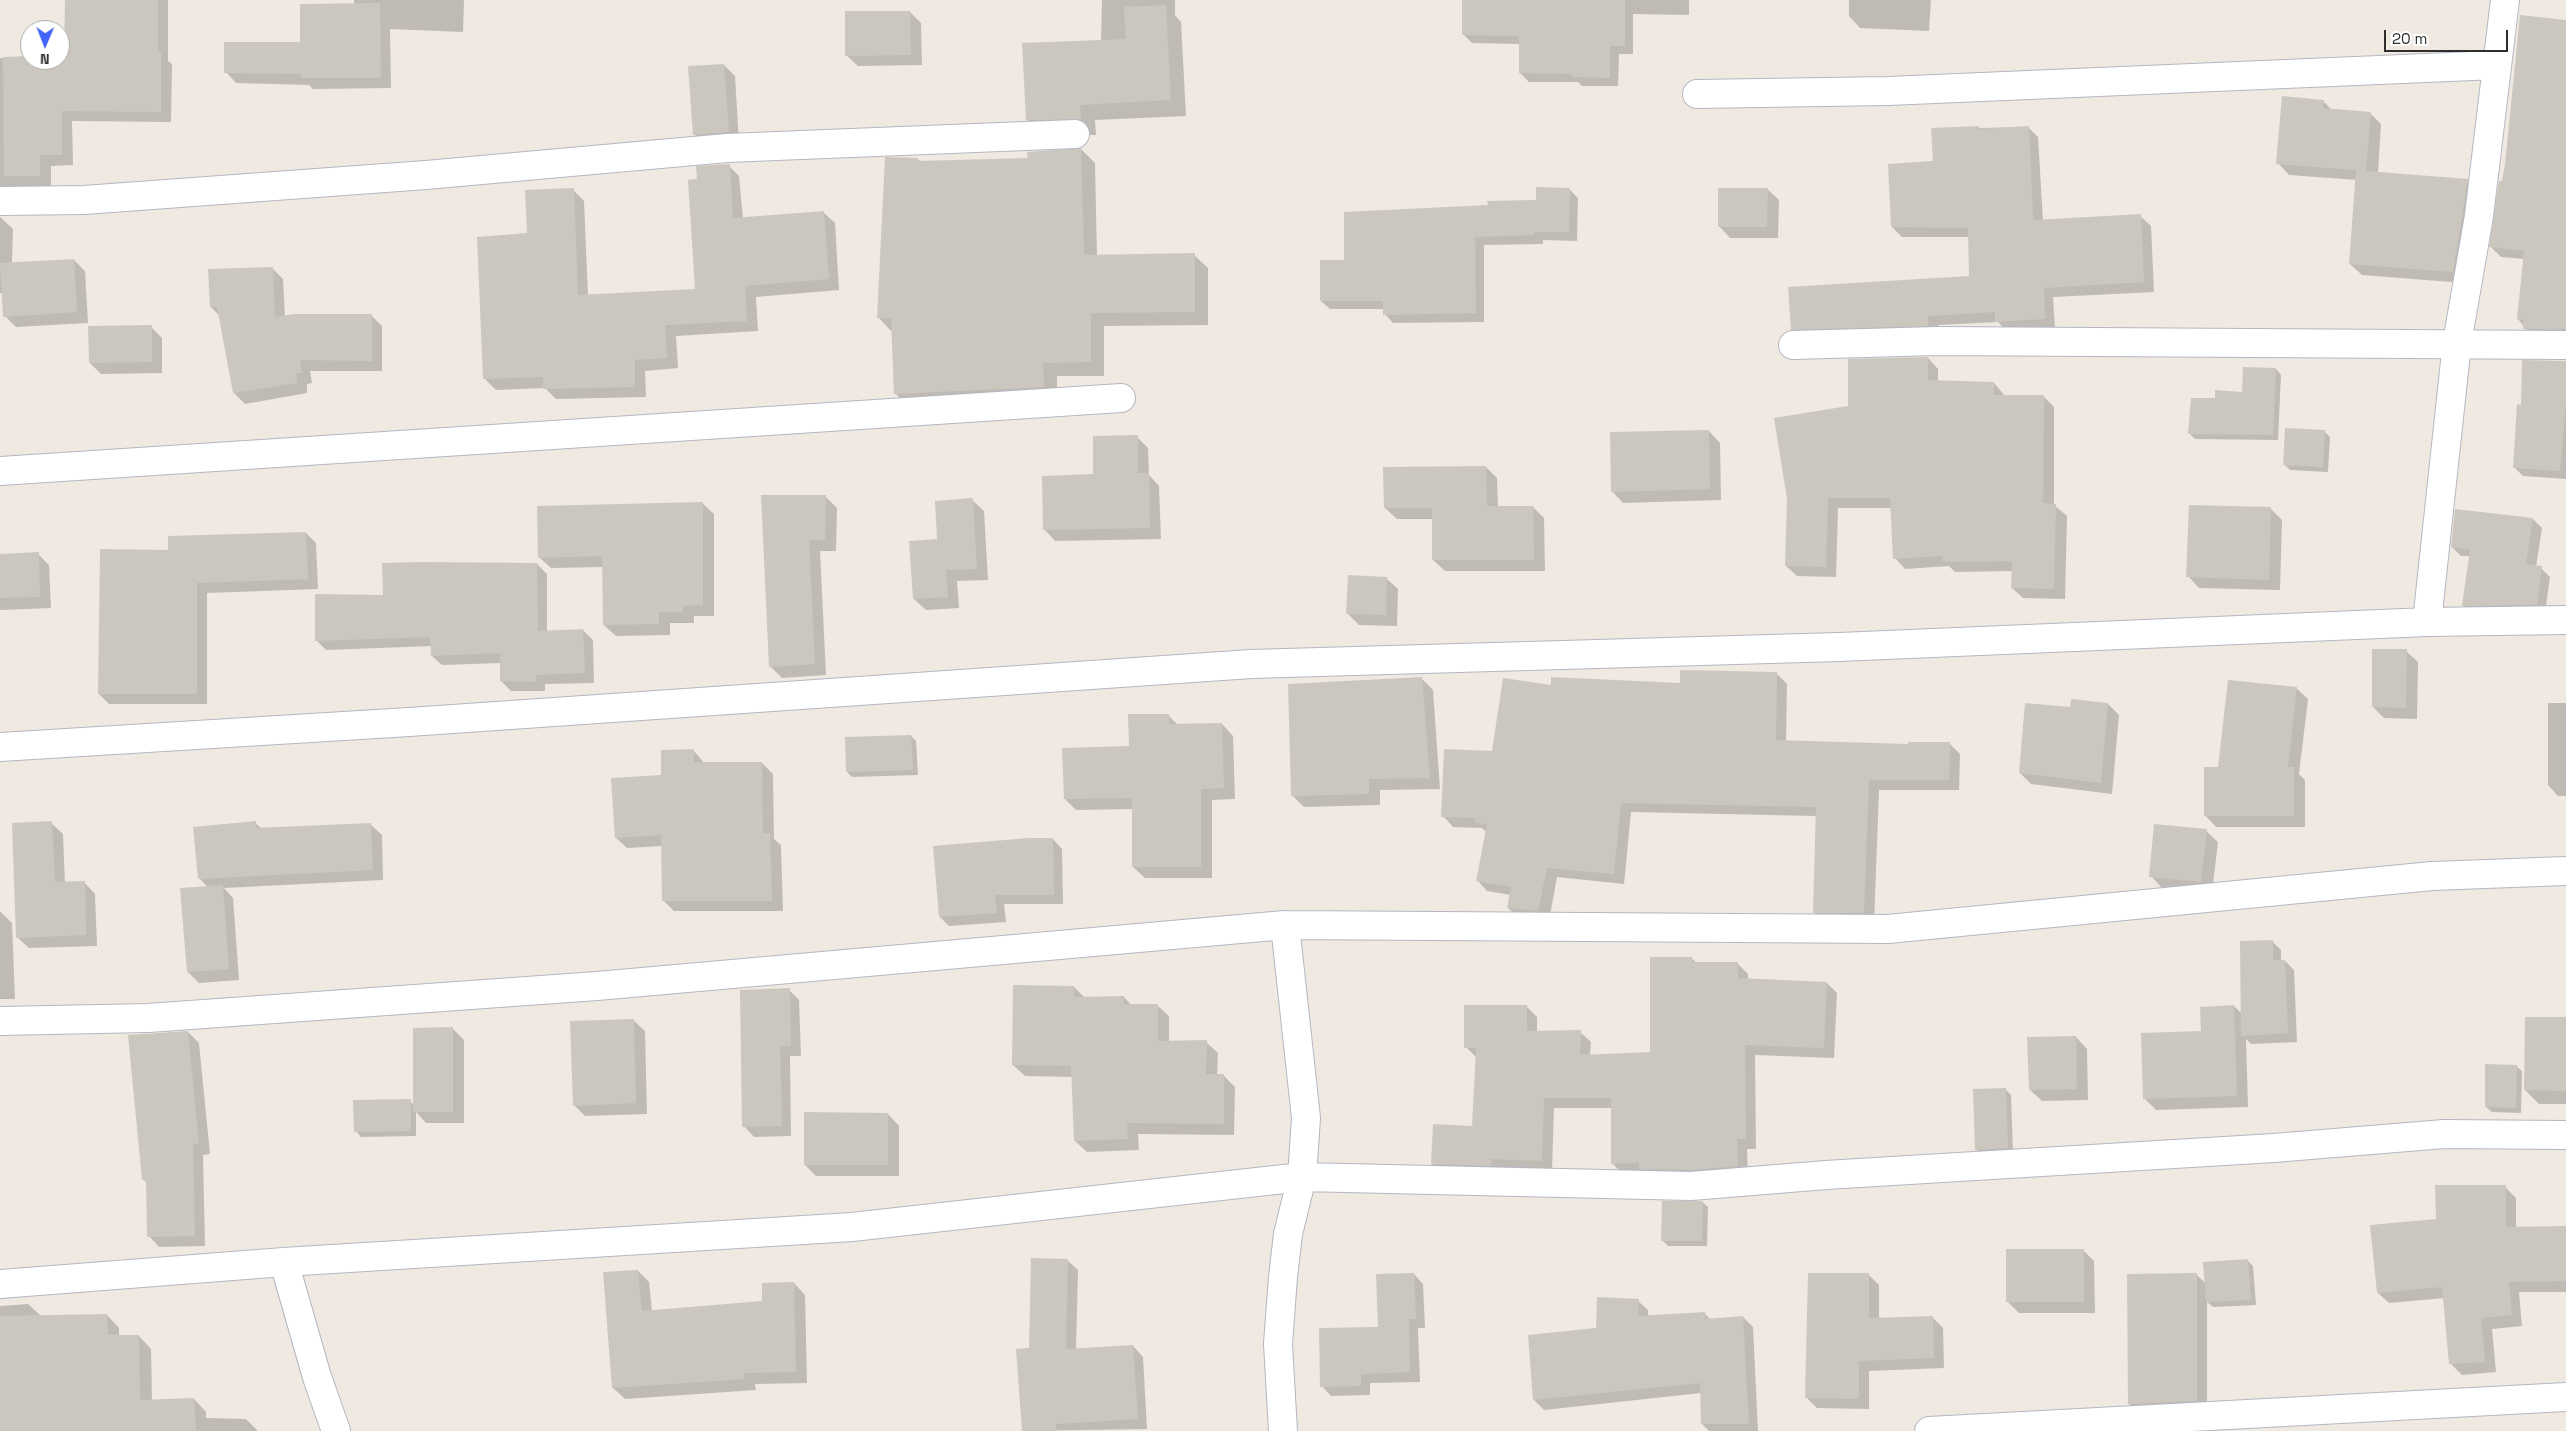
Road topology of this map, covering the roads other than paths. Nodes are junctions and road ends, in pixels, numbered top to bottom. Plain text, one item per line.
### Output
1 (2505, 0) edge
2 (2496, 65) junction
3 (1697, 94) dead end
4 (1075, 134) dead end
5 (0, 201) edge
6 (2457, 343) junction
7 (1794, 345) dead end
8 (2566, 345) edge
9 (1121, 398) dead end
10 (0, 471) edge
11 (2566, 620) edge
12 (2427, 622) junction
13 (0, 747) edge
14 (2566, 871) edge
15 (1285, 926) junction
16 (0, 1021) edge
17 (2566, 1135) edge
18 (1302, 1177) junction
19 (284, 1262) junction
20 (0, 1284) edge
21 (2566, 1397) edge
22 (336, 1431) edge
23 (1282, 1431) edge
24 (1929, 1431) edge

1 - 2 street
2 - 3 street
2 - 6 street
4 - 5 street
6 - 7 street
6 - 8 street
6 - 12 street
9 - 10 street
11 - 12 street
12 - 13 street
14 - 15 street
15 - 16 street
15 - 18 street
17 - 18 street
18 - 19 street
18 - 23 street
19 - 20 street
19 - 22 street
21 - 24 street

